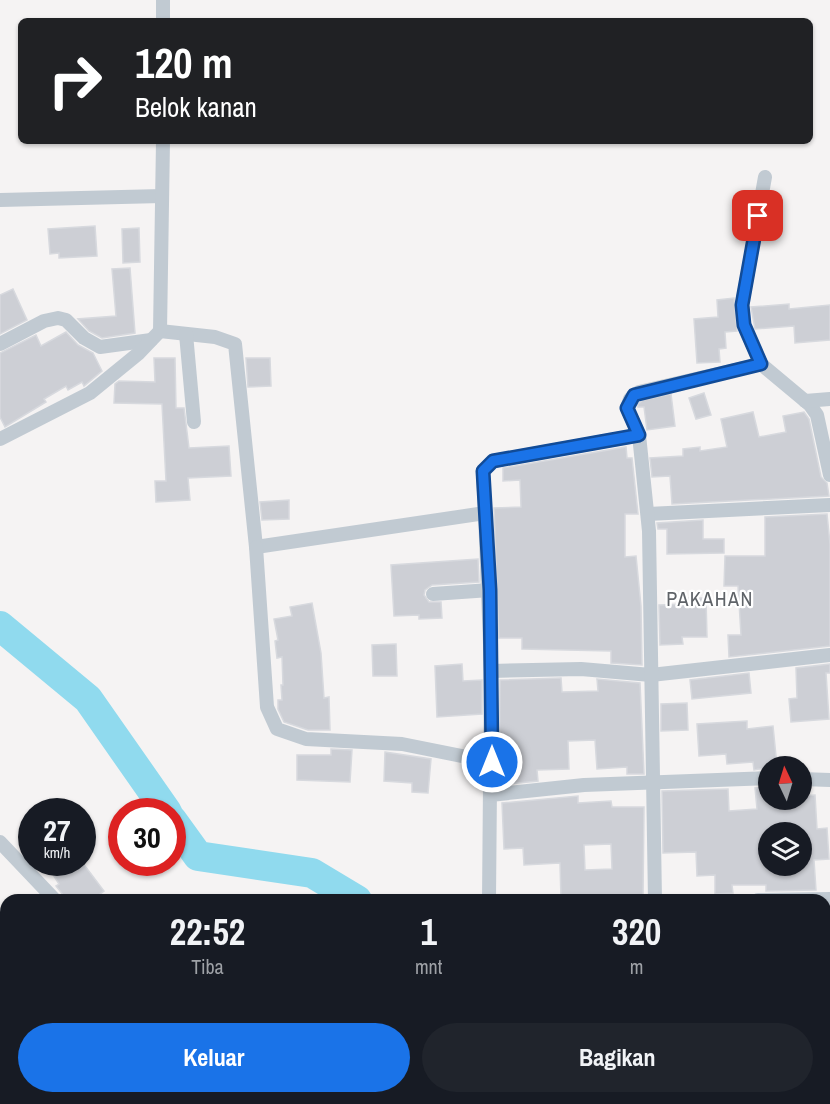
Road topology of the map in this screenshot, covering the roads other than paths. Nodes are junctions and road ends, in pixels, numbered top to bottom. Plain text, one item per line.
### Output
1 (163, 0) edge
2 (163, 18) edge
3 (163, 144) edge
4 (765, 177) dead end
5 (162, 196) junction
6 (0, 200) edge
7 (186, 334) junction
8 (156, 336) junction
9 (0, 344) edge
10 (761, 364) junction
11 (830, 399) edge
12 (805, 401) junction
13 (194, 422) dead end
14 (639, 435) junction
15 (0, 438) edge
16 (830, 475) edge
17 (830, 505) edge
18 (485, 513) junction
19 (648, 514) junction
20 (256, 547) junction
21 (490, 590) junction
22 (433, 594) dead end
23 (830, 655) edge
24 (491, 670) junction
25 (651, 675) junction
26 (492, 762) junction
27 (758, 778) edge
28 (812, 779) edge
29 (830, 780) edge
30 (654, 782) junction
31 (490, 795) junction
32 (0, 842) edge
33 (49, 894) edge
34 (489, 894) edge
35 (655, 894) edge

1 - 2 street
3 - 5 street
4 - 10 street
5 - 6 street
5 - 8 street
7 - 8 street
7 - 13 street
7 - 20 street
8 - 9 street
8 - 15 street
10 - 12 street
10 - 14 street
11 - 12 street
12 - 16 street
14 - 18 street
14 - 19 street
17 - 19 street
18 - 20 street
18 - 21 street
19 - 25 street
20 - 26 street
21 - 22 street
21 - 24 street
23 - 25 street
24 - 25 street
24 - 26 street
25 - 30 street
26 - 31 street
27 - 30 street
28 - 29 street
30 - 31 street
30 - 35 street
31 - 34 street
32 - 33 street

